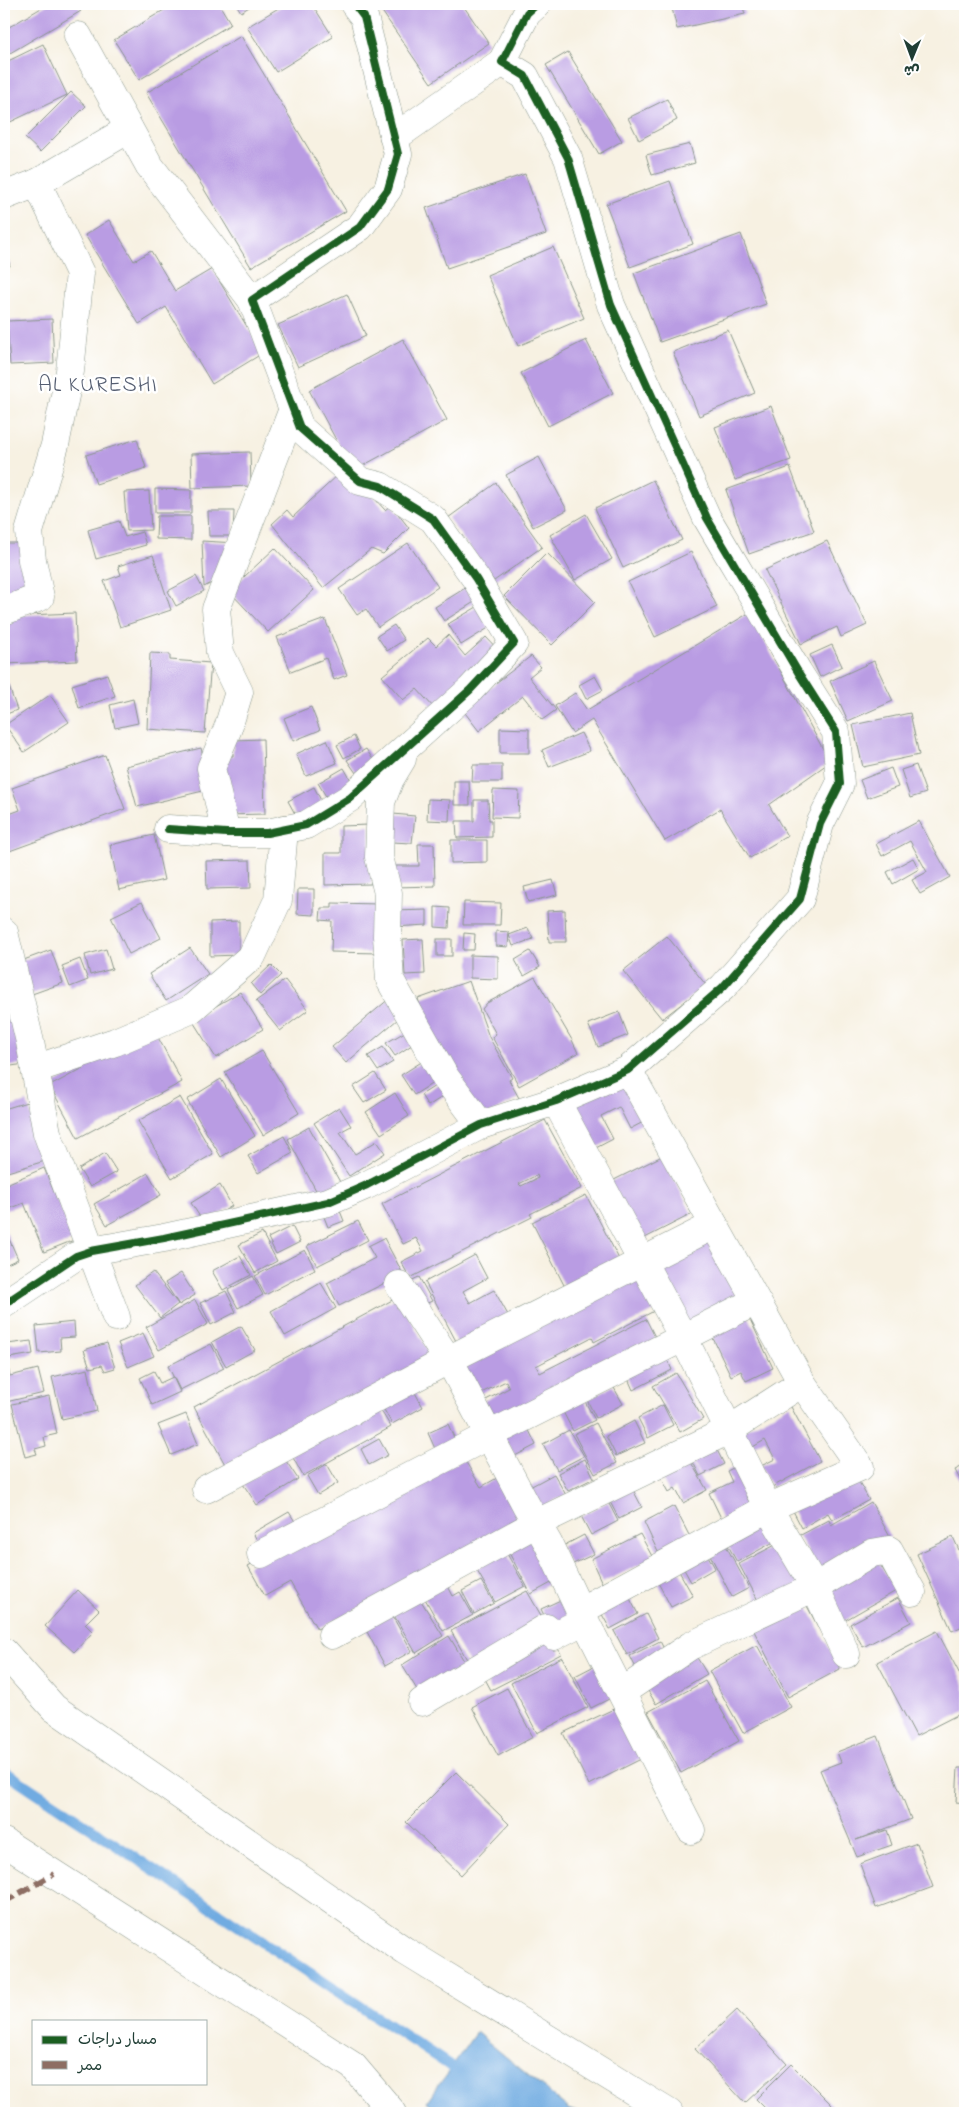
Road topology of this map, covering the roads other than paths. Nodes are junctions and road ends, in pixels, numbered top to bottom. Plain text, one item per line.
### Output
1 (354, 4) edge
2 (537, 4) edge
3 (78, 36) dead end
4 (502, 62) junction
5 (129, 129) junction
6 (394, 138) junction
7 (37, 183) junction
8 (4, 196) edge
9 (252, 300) junction
10 (294, 409) junction
11 (4, 611) edge
12 (415, 738) junction
13 (168, 829) dead end
14 (284, 829) junction
15 (226, 833) junction
16 (4, 932) edge
17 (35, 1069) junction
18 (628, 1070) junction
19 (556, 1101) junction
20 (481, 1125) junction
21 (714, 1225) junction
22 (91, 1251) junction
23 (641, 1263) junction
24 (399, 1285) dead end
25 (756, 1301) junction
26 (4, 1304) edge
27 (116, 1317) dead end
28 (683, 1338) junction
29 (448, 1360) junction
30 (802, 1383) junction
31 (728, 1430) junction
32 (489, 1435) junction
33 (206, 1489) dead end
34 (768, 1508) junction
35 (537, 1523) junction
36 (261, 1554) dead end
37 (814, 1587) junction
38 (912, 1592) dead end
39 (580, 1611) junction
40 (332, 1635) dead end
41 (4, 1652) edge
42 (846, 1654) dead end
43 (622, 1692) junction
44 (422, 1702) dead end
45 (691, 1830) dead end
46 (4, 1842) edge
47 (393, 2113) edge
48 (669, 2113) edge

1 - 6 street
2 - 4 street
3 - 5 street
4 - 6 street
4 - 18 street
5 - 7 street
5 - 9 street
6 - 9 street
7 - 8 street
7 - 11 street
9 - 10 street
10 - 12 street
10 - 15 street
12 - 14 street
12 - 20 street
13 - 15 street
14 - 15 street
14 - 17 street
16 - 17 street
17 - 22 street
18 - 19 street
18 - 21 street
19 - 20 street
19 - 23 street
20 - 22 street
21 - 23 street
21 - 25 street
22 - 26 street
22 - 27 street
23 - 28 street
23 - 29 street
24 - 29 street
25 - 28 street
25 - 30 street
28 - 31 street
28 - 32 street
29 - 32 street
29 - 33 street
30 - 31 street
30 - 34 street
31 - 34 street
31 - 35 street
32 - 35 street
32 - 36 street
34 - 37 street
34 - 39 street
35 - 39 street
35 - 40 street
37 - 38 street
37 - 42 street
37 - 43 street
39 - 43 street
39 - 44 street
41 - 48 street
43 - 45 street
46 - 47 street

